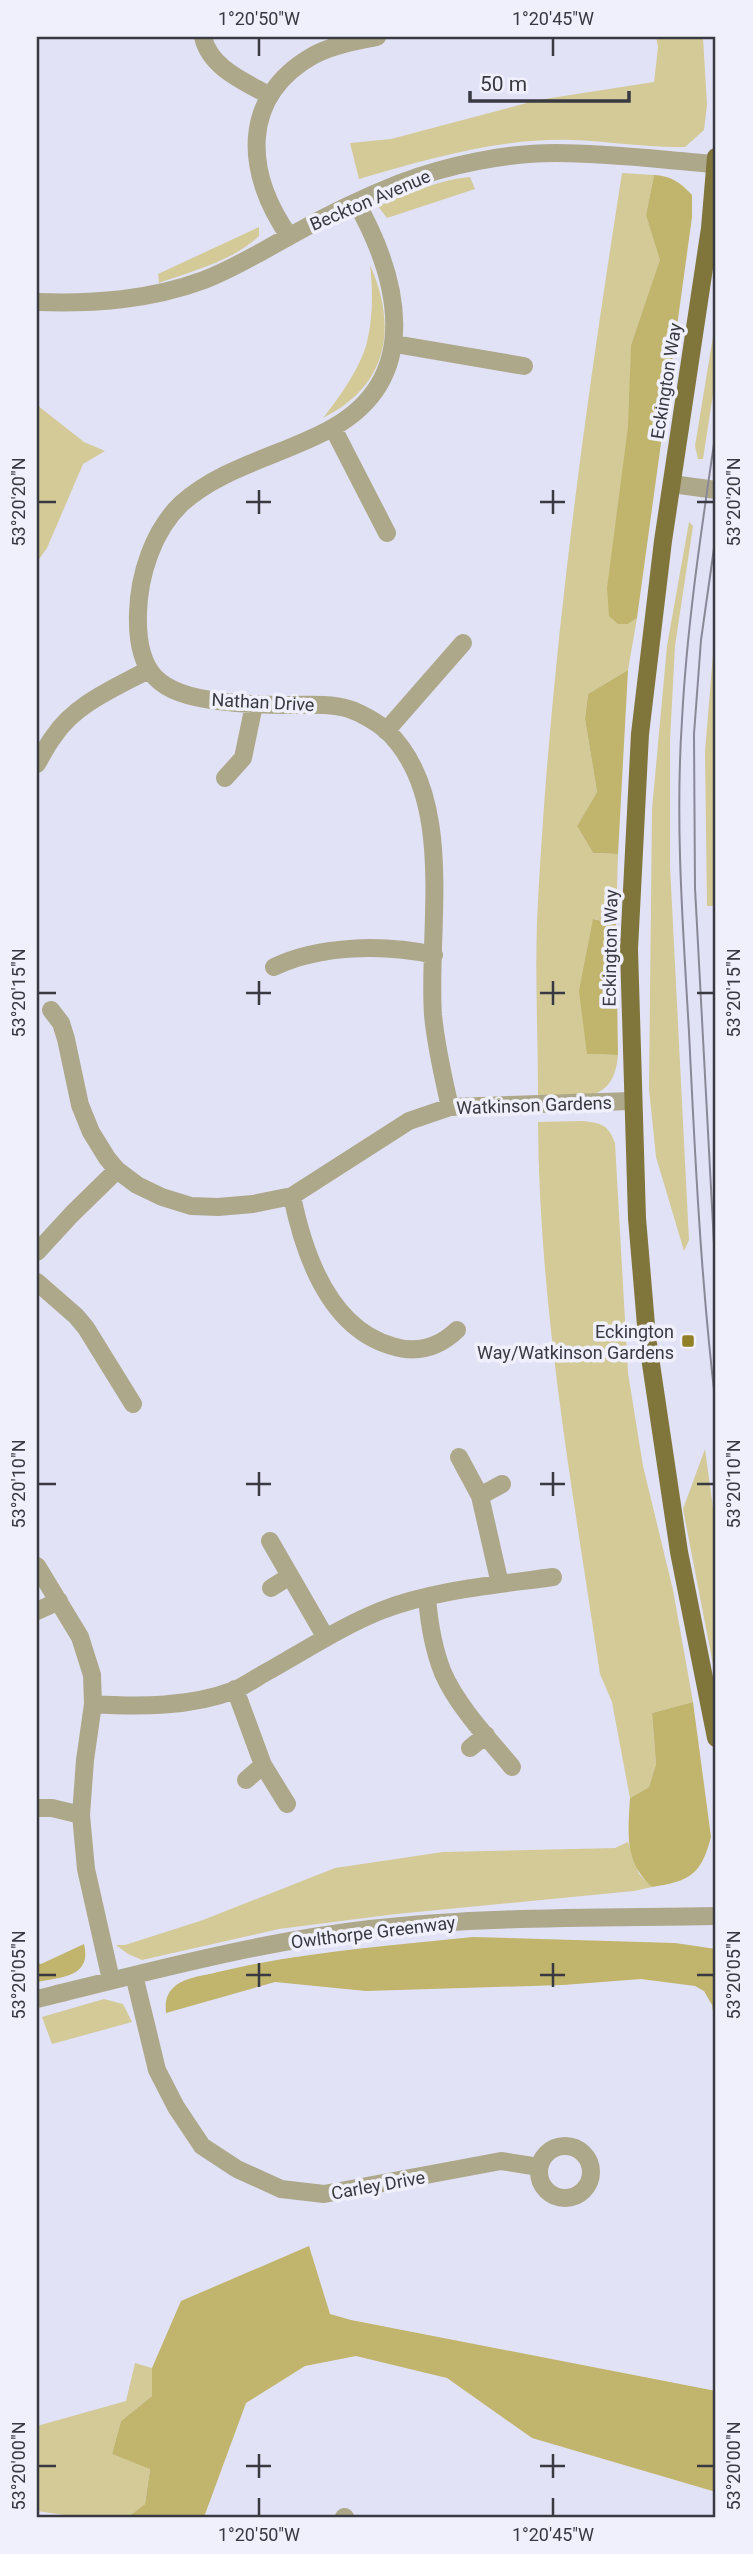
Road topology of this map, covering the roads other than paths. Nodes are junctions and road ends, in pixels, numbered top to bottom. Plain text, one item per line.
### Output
1 (203, 37) edge
2 (377, 37) edge
3 (270, 96) junction
4 (716, 157) edge
5 (716, 164) edge
6 (356, 202) junction
7 (289, 236) junction
8 (37, 302) edge
9 (395, 344) junction
10 (524, 366) dead end
11 (333, 428) junction
12 (672, 484) junction
13 (716, 491) edge
14 (387, 533) dead end
15 (463, 643) dead end
16 (148, 670) junction
17 (254, 705) junction
18 (386, 731) junction
19 (37, 764) edge
20 (225, 778) dead end
21 (434, 955) junction
22 (274, 967) dead end
23 (51, 1010) dead end
24 (632, 1101) junction
25 (450, 1107) junction
26 (117, 1170) junction
27 (292, 1196) junction
28 (37, 1252) edge
29 (37, 1282) edge
30 (457, 1330) dead end
31 (133, 1404) dead end
32 (460, 1457) dead end
33 (502, 1484) dead end
34 (480, 1496) junction
35 (270, 1541) dead end
36 (37, 1566) edge
37 (290, 1576) junction
38 (553, 1577) dead end
39 (500, 1584) junction
40 (271, 1588) dead end
41 (427, 1597) junction
42 (59, 1601) junction
43 (37, 1611) edge
44 (326, 1638) junction
45 (235, 1689) junction
46 (93, 1704) junction
47 (485, 1735) junction
48 (716, 1738) edge
49 (470, 1748) dead end
50 (263, 1765) junction
51 (512, 1767) dead end
52 (246, 1780) dead end
53 (287, 1804) dead end
54 (37, 1808) edge
55 (81, 1815) junction
56 (716, 1916) edge
57 (134, 1975) junction
58 (111, 1980) junction
59 (37, 1998) edge
60 (539, 2167) dead end

1 - 3 street
2 - 3 street
3 - 7 street
4 - 5 main road, Eckington Way
5 - 6 street, Beckton Avenue
5 - 12 main road, Eckington Way
6 - 7 street, Beckton Avenue
6 - 9 street
7 - 8 street, Beckton Avenue
9 - 10 street
9 - 11 street
11 - 14 street
11 - 16 street
12 - 13 street
12 - 24 main road, Eckington Way
15 - 18 street
16 - 17 street, Nathan Drive
16 - 19 street
17 - 18 street, Nathan Drive
17 - 20 street
18 - 21 street, Nathan Drive
21 - 22 street
21 - 25 street, Nathan Drive
23 - 26 street, Watkinson Gardens
24 - 25 street, Watkinson Gardens
24 - 48 main road, Eckington Way
25 - 27 street, Watkinson Gardens
26 - 27 street, Watkinson Gardens
26 - 28 street
27 - 30 street
29 - 31 street
32 - 34 street
33 - 34 street
34 - 39 street
35 - 37 street
36 - 42 street
37 - 40 street
37 - 44 street
38 - 39 street
39 - 41 street
41 - 44 street
41 - 47 street
42 - 43 street
42 - 46 street
44 - 45 street
45 - 46 street
45 - 50 street
46 - 55 street
47 - 49 street
47 - 51 street
50 - 52 street
50 - 53 street
54 - 55 street
55 - 58 street
56 - 57 street, Owlthorpe Greenway
57 - 58 street, Owlthorpe Greenway
57 - 60 street, Carley Drive
58 - 59 street, Owlthorpe Greenway

